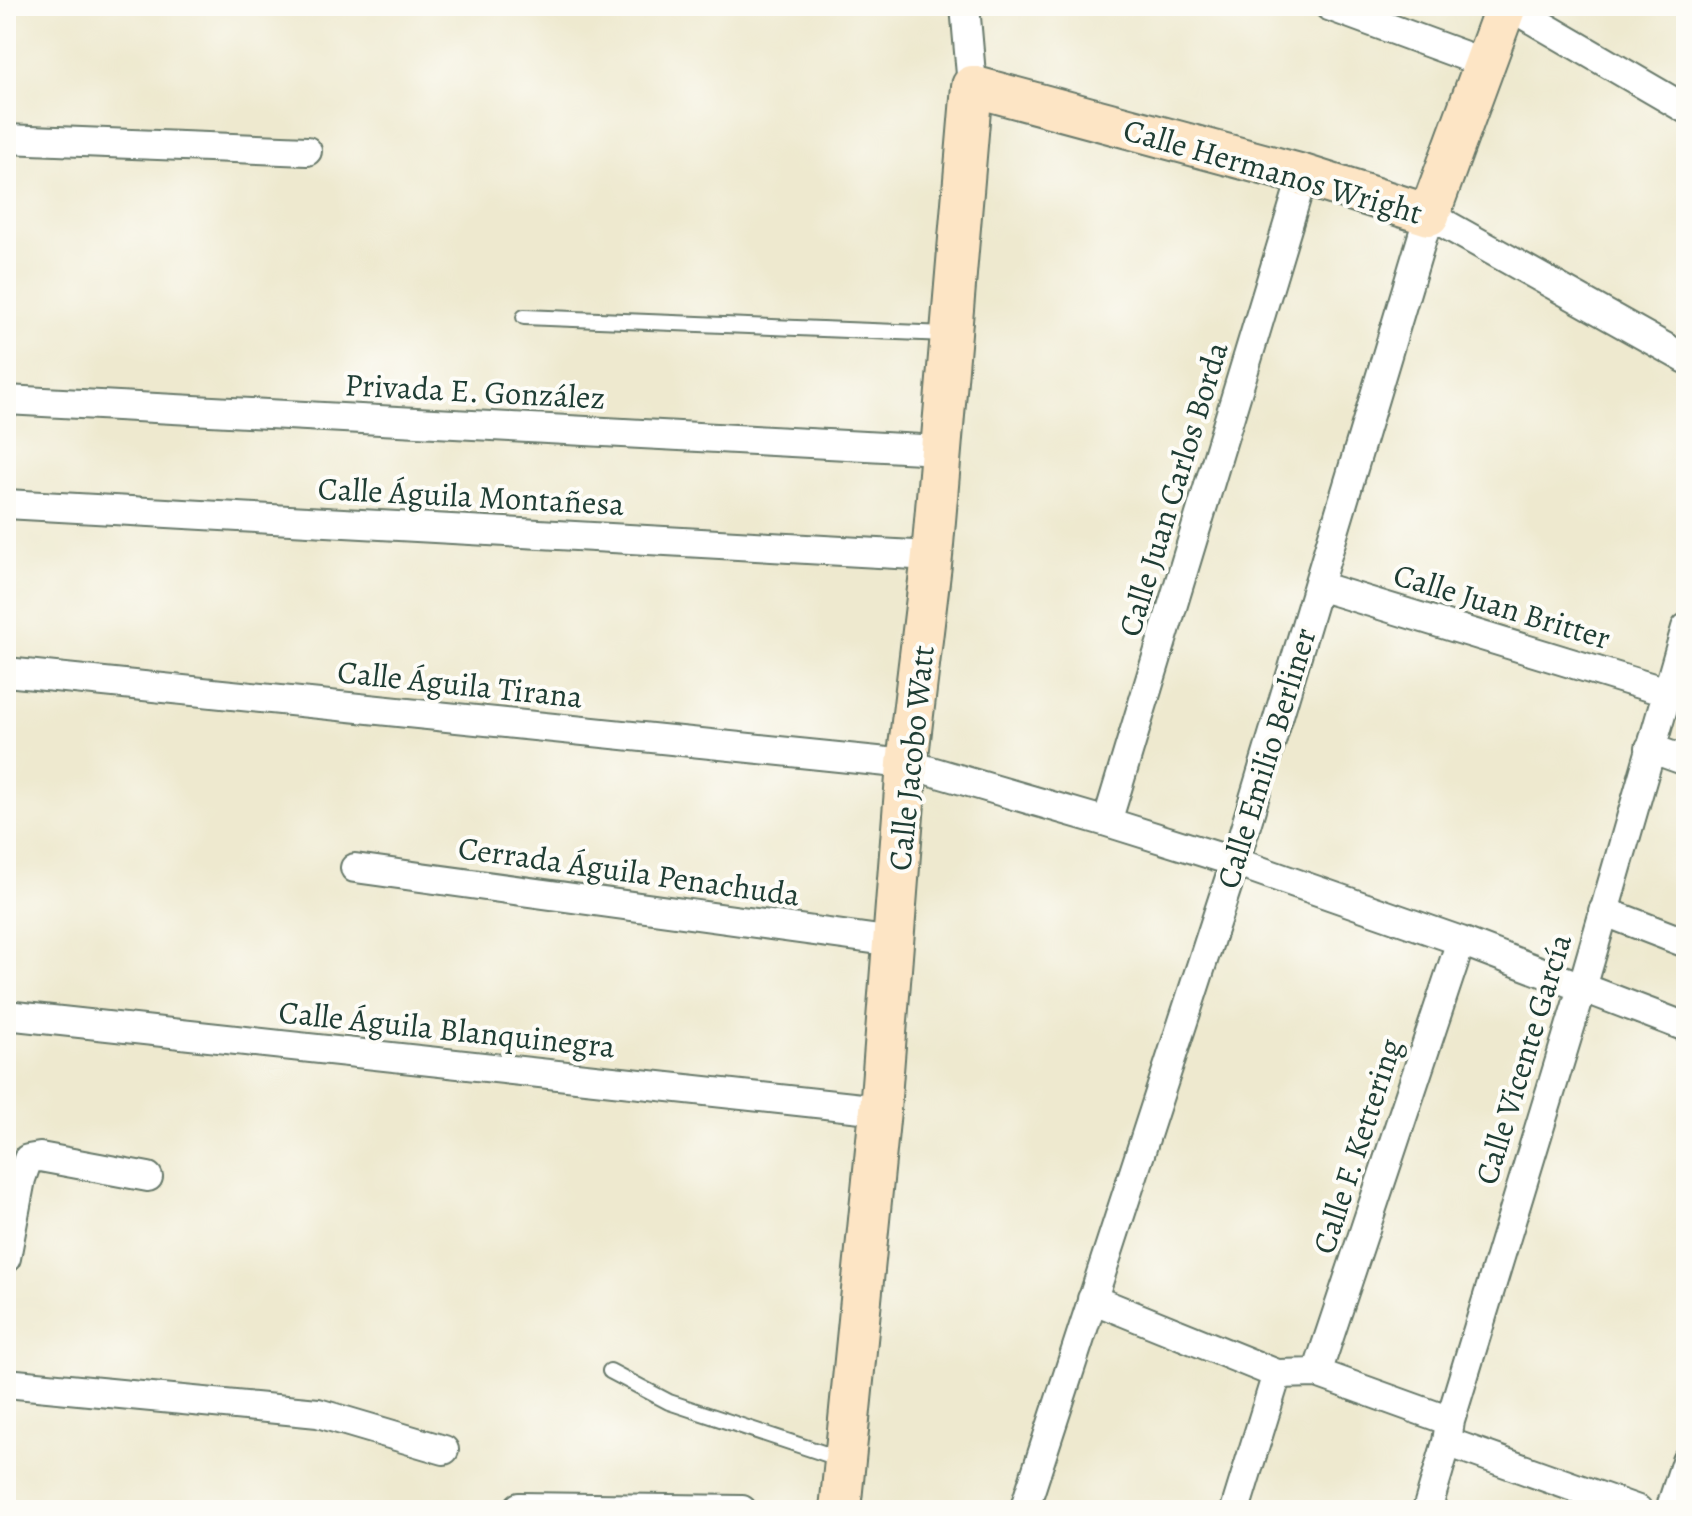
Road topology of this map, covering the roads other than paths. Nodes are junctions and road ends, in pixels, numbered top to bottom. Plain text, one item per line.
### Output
1 (965, 6) edge
2 (1329, 6) edge
3 (1508, 6) edge
4 (1484, 63) junction
5 (972, 86) junction
6 (1686, 109) edge
7 (6, 139) edge
8 (307, 151) dead end
9 (1303, 175) junction
10 (1429, 215) junction
11 (524, 317) dead end
12 (951, 334) junction
13 (1686, 359) edge
14 (6, 400) edge
15 (940, 450) junction
16 (6, 504) edge
17 (932, 556) junction
18 (1318, 586) junction
19 (1686, 628) edge
20 (6, 672) edge
21 (1666, 692) junction
22 (1650, 748) junction
23 (1686, 761) edge
24 (907, 764) junction
25 (1107, 822) junction
26 (1235, 862) junction
27 (355, 868) dead end
28 (1603, 911) junction
29 (1461, 941) junction
30 (894, 942) junction
31 (1686, 943) edge
32 (1582, 988) junction
33 (6, 1015) edge
34 (1686, 1027) edge
35 (880, 1110) junction
36 (148, 1177) dead end
37 (7, 1245) edge
38 (1092, 1299) junction
39 (610, 1371) dead end
40 (1317, 1373) junction
41 (1277, 1374) junction
42 (6, 1383) edge
43 (1448, 1431) junction
44 (444, 1450) dead end
45 (845, 1460) junction
46 (1686, 1461) edge
47 (519, 1507) dead end
48 (742, 1510) edge
49 (840, 1510) edge
50 (1024, 1510) edge
51 (1235, 1510) edge
52 (1427, 1510) edge
53 (1638, 1510) edge
54 (1670, 1510) edge

1 - 5 street, Calle Jacobo Watt
2 - 4 street
3 - 4 street, Calle Emilio Berliner
3 - 6 street
4 - 10 street, Calle Emilio Berliner
5 - 9 street, Calle Hermanos Wright
5 - 12 street, Calle Jacobo Watt
7 - 8 street
9 - 10 street, Calle Hermanos Wright
9 - 25 street, Calle Juan Carlos Borda
10 - 13 street, Calle Hermanos Wright
10 - 18 street, Calle Emilio Berliner
11 - 12 lane
12 - 15 street, Calle Jacobo Watt
14 - 15 street, Privada E. González
15 - 17 street, Calle Jacobo Watt
16 - 17 street, Calle Águila Montañesa
17 - 24 street, Calle Jacobo Watt
18 - 21 street, Calle Juan Britter
18 - 26 street, Calle Emilio Berliner
19 - 21 street, Calle Vicente García
20 - 24 street, Calle Águila Tirana
21 - 22 street, Calle Vicente García
22 - 23 street
22 - 28 street, Calle Vicente García
24 - 25 street, Calle Águila Tirana
24 - 30 street, Calle Jacobo Watt
25 - 26 street, Calle Águila Tirana
26 - 29 street, Calle Águila Tirana
26 - 38 street, Calle Emilio Berliner
27 - 30 street, Cerrada Águila Penachuda
28 - 31 street
28 - 32 street, Calle Vicente García
29 - 32 street, Calle Águila Tirana
29 - 40 street, Calle F. Kettering
30 - 35 street, Calle Jacobo Watt
32 - 34 street, Calle Águila Tirana
32 - 43 street, Calle Vicente García
33 - 35 street, Calle Águila Blanquinegra
35 - 45 street, Calle Jacobo Watt
36 - 37 street
38 - 41 street
38 - 50 street, Calle Emilio Berliner
39 - 45 lane
40 - 41 street
40 - 43 street
41 - 51 street
42 - 44 street
43 - 52 street, Calle Vicente García
43 - 53 street
45 - 49 street, Calle Jacobo Watt
46 - 54 street
47 - 48 street

